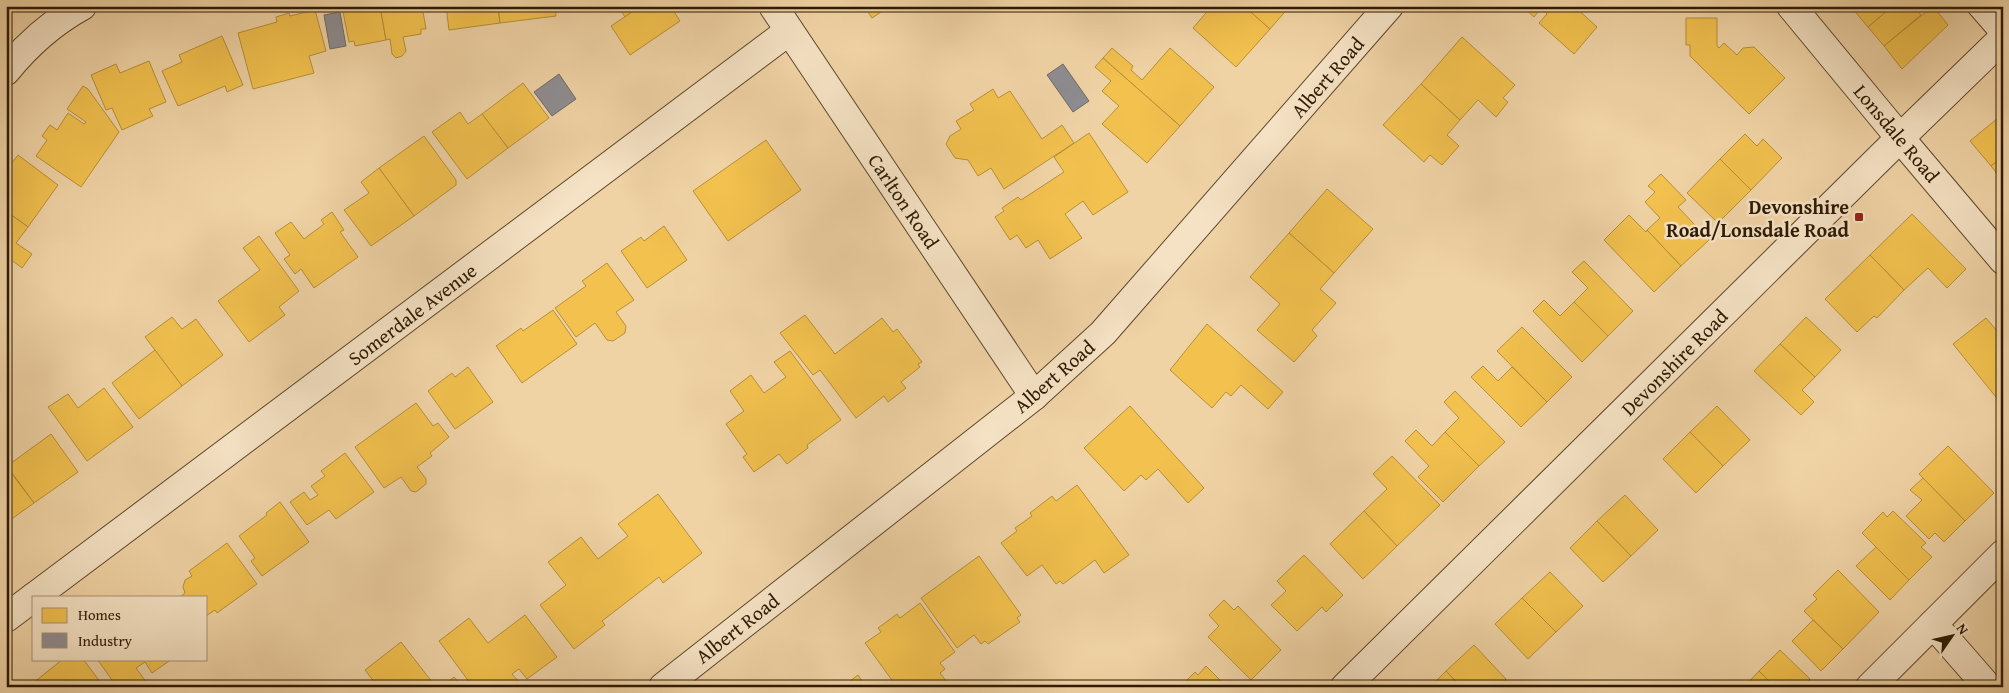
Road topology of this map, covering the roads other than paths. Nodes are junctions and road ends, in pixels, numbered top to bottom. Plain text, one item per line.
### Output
1 (773, 6) edge
2 (1389, 6) edge
3 (1791, 6) edge
4 (1977, 6) edge
5 (76, 8) edge
6 (789, 32) junction
7 (2003, 37) edge
8 (6, 71) edge
9 (1900, 138) junction
10 (2003, 260) edge
11 (1034, 396) junction
12 (2003, 554) edge
13 (35, 596) edge
14 (32, 598) edge
15 (6, 618) edge
16 (1933, 624) junction
17 (663, 687) edge
18 (1345, 687) edge
19 (1870, 687) edge
20 (1988, 687) edge

1 - 6 street, Carlton Road
2 - 11 street, Albert Road
3 - 9 street, Lonsdale Road
4 - 7 lane
5 - 8 street
6 - 11 street, Carlton Road
6 - 13 street, Somerdale Avenue
7 - 9 street, Devonshire Road
9 - 10 street, Lonsdale Road
9 - 18 street, Devonshire Road
11 - 17 street, Albert Road
12 - 16 street
14 - 15 street, Somerdale Avenue
16 - 19 street
16 - 20 street

